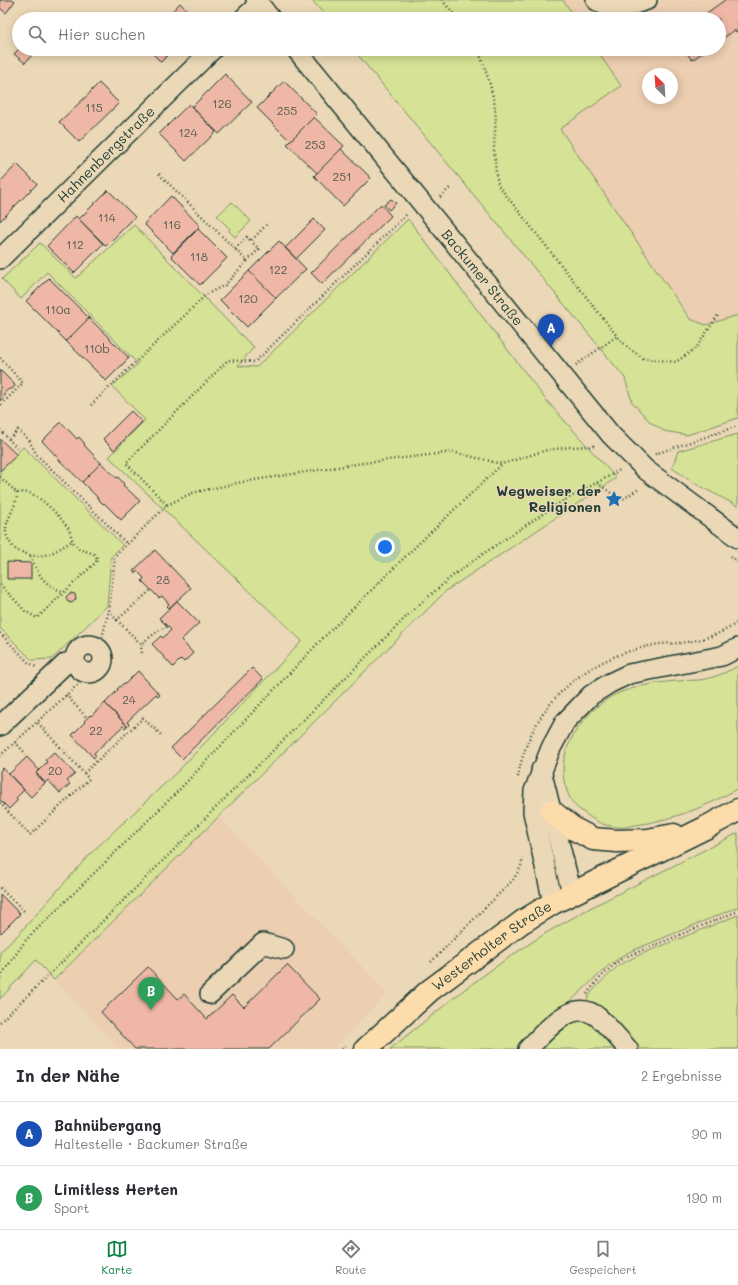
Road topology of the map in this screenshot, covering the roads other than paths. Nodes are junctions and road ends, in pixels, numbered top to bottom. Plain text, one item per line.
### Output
1 (596, 0) edge
2 (647, 0) edge
3 (257, 2) edge
4 (249, 12) edge
5 (265, 12) edge
6 (206, 56) edge
7 (302, 56) edge
8 (0, 259) edge
9 (738, 538) edge
10 (738, 648) edge
11 (75, 661) junction
12 (0, 726) edge
13 (541, 770) junction
14 (551, 810) junction
15 (738, 810) edge
16 (705, 828) junction
17 (572, 894) junction
18 (553, 903) junction
19 (284, 949) dead end
20 (210, 994) dead end
21 (366, 1049) edge
22 (528, 1049) edge
23 (628, 1049) edge

1 - 2 street
3 - 4 street
3 - 5 street
6 - 8 street, Hahnenbergstraße
7 - 9 street, Backumer Straße
10 - 13 street, Westerholter Straße
11 - 11 street
11 - 12 street
13 - 14 street
13 - 18 street, Westerholter Straße
14 - 16 main road
14 - 17 street
15 - 16 main road
16 - 17 main road
17 - 18 main road
18 - 21 main road, Westerholter Straße
19 - 20 street
22 - 23 street

